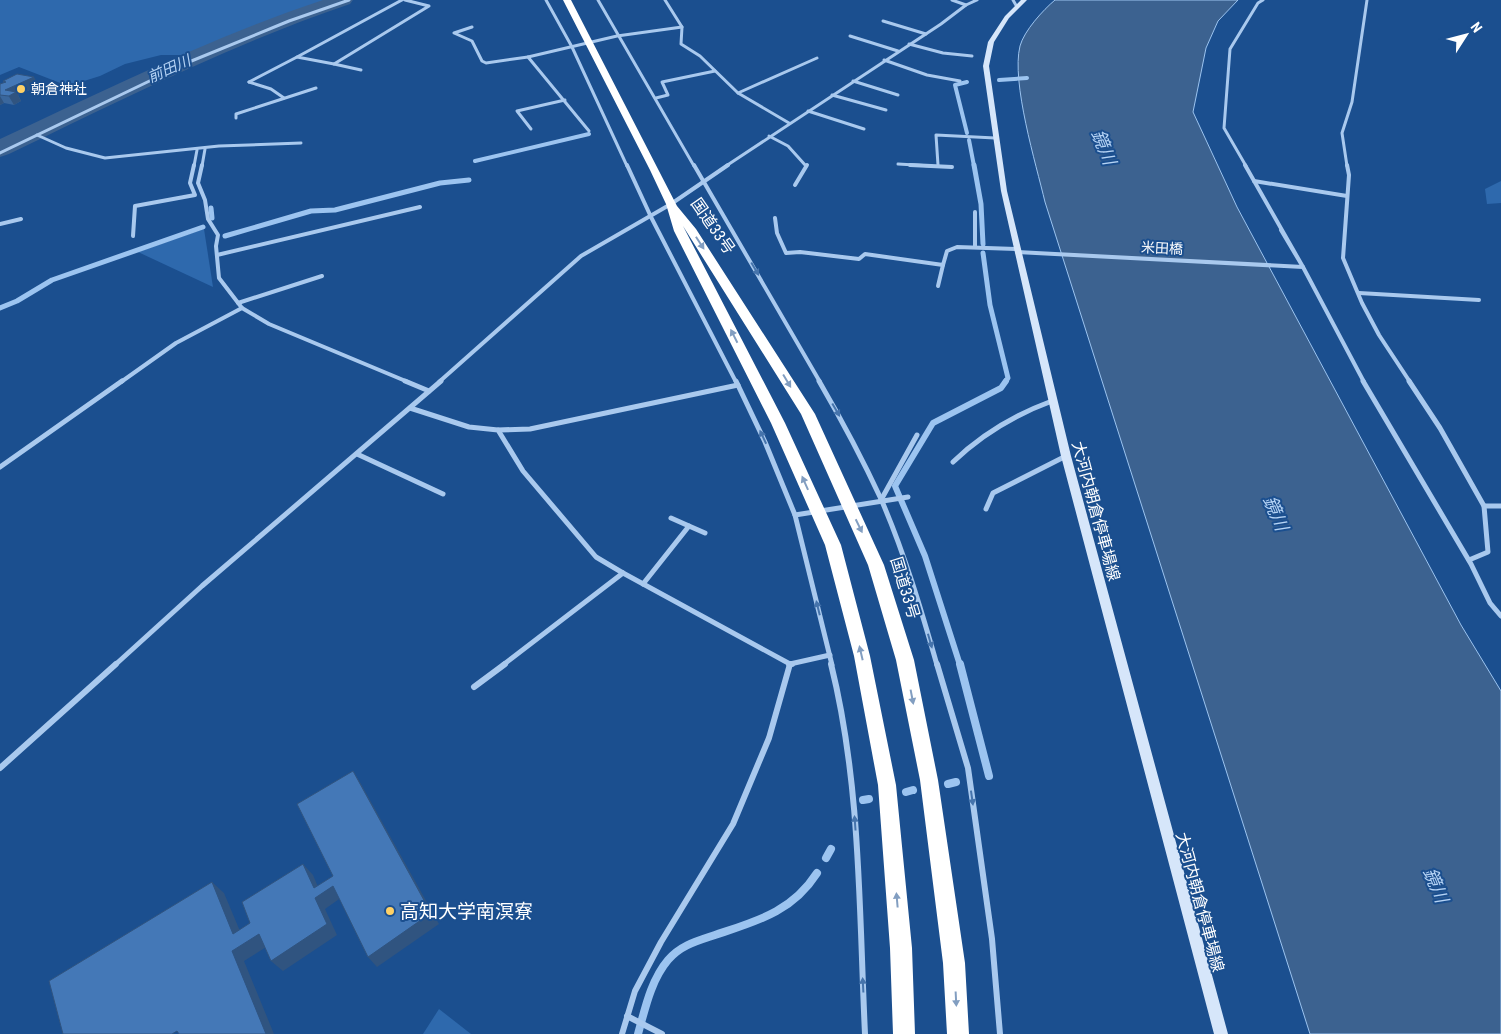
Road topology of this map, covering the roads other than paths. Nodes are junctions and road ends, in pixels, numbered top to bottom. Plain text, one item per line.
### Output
1 (349, 0) edge
2 (404, 0) edge
3 (546, 0) edge
4 (567, 0) edge
5 (598, 0) edge
6 (665, 0) edge
7 (952, 0) edge
8 (978, 0) edge
9 (1263, 0) edge
10 (1366, 0) edge
11 (412, 1) edge
12 (1018, 2) edge
13 (966, 5) junction
14 (883, 21) dead end
15 (472, 27) dead end
16 (682, 27) junction
17 (926, 34) junction
18 (617, 36) junction
19 (850, 36) dead end
20 (590, 42) junction
21 (909, 44) junction
22 (572, 47) junction
23 (898, 51) junction
24 (972, 56) dead end
25 (297, 57) junction
26 (528, 57) junction
27 (817, 58) dead end
28 (884, 60) junction
29 (334, 64) junction
30 (361, 70) dead end
31 (714, 72) junction
32 (853, 81) junction
33 (960, 81) dead end
34 (316, 88) dead end
35 (738, 93) junction
36 (832, 94) junction
37 (898, 96) dead end
38 (284, 98) junction
39 (656, 98) junction
40 (565, 100) junction
41 (886, 110) dead end
42 (808, 111) junction
43 (236, 118) dead end
44 (789, 123) junction
45 (531, 129) dead end
46 (864, 129) dead end
47 (589, 131) dead end
48 (37, 135) junction
49 (769, 136) junction
50 (995, 138) junction
51 (301, 143) dead end
52 (204, 149) junction
53 (197, 150) junction
54 (0, 153) edge
55 (898, 164) dead end
56 (938, 165) junction
57 (952, 167) dead end
58 (1254, 181) junction
59 (704, 182) junction
60 (795, 185) dead end
61 (1347, 196) junction
62 (671, 204) junction
63 (420, 208) dead end
64 (975, 212) dead end
65 (651, 217) junction
66 (775, 218) dead end
67 (21, 219) dead end
68 (0, 224) edge
69 (133, 236) dead end
70 (975, 247) junction
71 (1016, 250) junction
72 (217, 256) junction
73 (943, 265) junction
74 (1303, 267) junction
75 (322, 276) dead end
76 (938, 286) dead end
77 (1359, 293) junction
78 (1479, 300) dead end
79 (238, 303) junction
80 (242, 308) junction
81 (738, 385) junction
82 (429, 391) junction
83 (1052, 401) junction
84 (410, 408) junction
85 (498, 430) junction
86 (918, 434) dead end
87 (357, 454) junction
88 (1066, 456) junction
89 (953, 462) dead end
90 (0, 467) edge
91 (443, 494) dead end
92 (908, 497) dead end
93 (881, 500) junction
94 (849, 505) junction
95 (1484, 506) junction
96 (1501, 506) edge
97 (986, 509) dead end
98 (818, 511) junction
99 (795, 515) junction
100 (671, 518) dead end
101 (689, 526) junction
102 (705, 532) dead end
103 (1469, 560) junction
104 (623, 573) junction
105 (643, 584) junction
106 (1501, 616) edge
107 (830, 655) junction
108 (790, 664) junction
109 (474, 687) dead end
110 (0, 768) edge
111 (627, 1016) junction
112 (622, 1034) edge
113 (662, 1034) edge
114 (865, 1034) edge
115 (904, 1034) edge
116 (958, 1034) edge
117 (1000, 1034) edge
118 (1221, 1034) edge

1 - 48 street
2 - 11 street
2 - 25 street
3 - 22 street
4 - 20 highway, 国道33号
5 - 18 street
6 - 16 street
7 - 13 street
8 - 13 street
9 - 58 street
10 - 61 street
11 - 29 street
12 - 50 main road, 大河内朝倉停車場線
13 - 17 street
14 - 17 street
15 - 26 street
16 - 18 street
16 - 31 street
17 - 21 street
18 - 20 street
18 - 39 street
19 - 23 street
20 - 22 street
20 - 62 highway, 国道33号
21 - 23 street
21 - 24 street
22 - 26 street
22 - 65 street
23 - 28 street
25 - 29 street
25 - 38 street
26 - 40 street
27 - 35 street
28 - 32 street
28 - 33 street
29 - 30 street
31 - 35 street
31 - 39 street
32 - 36 street
32 - 37 street
34 - 38 street
35 - 44 street
36 - 41 street
36 - 42 street
38 - 43 street
39 - 59 street
40 - 45 street
40 - 47 street
42 - 44 street
42 - 46 street
44 - 49 street
48 - 53 street
48 - 54 street
49 - 59 street
49 - 60 street
50 - 56 street
50 - 71 main road, 大河内朝倉停車場線
51 - 52 street
52 - 53 street
52 - 72 street
53 - 69 street
55 - 56 street
56 - 57 street
58 - 61 street
58 - 74 street
59 - 62 street
59 -> 93 street
61 - 77 street
62 - 65 street
62 -> 94 highway, 国道33号
98 -> 62 highway, 国道33号
63 - 72 street
64 - 70 street
65 - 81 street
65 - 82 street
66 - 73 street
67 - 68 street
70 - 71 street, 米田橋
70 - 73 street, 米田橋
71 - 74 street, 米田橋
71 - 83 main road, 大河内朝倉停車場線
72 - 79 street
73 - 76 street
74 - 103 street
75 - 79 street
77 - 78 street
77 - 95 street
79 - 80 street
80 - 82 street
80 - 90 street
81 - 85 street
99 -> 81 street
82 - 84 street
83 - 88 main road, 大河内朝倉停車場線
83 - 89 street
84 - 85 street
84 - 87 street
85 - 104 street
86 - 93 street
87 - 91 street
87 - 110 street
88 - 97 street
88 - 118 main road, 大河内朝倉停車場線
92 - 93 street
93 - 94 street
93 -> 117 street
94 - 98 street
94 -> 116 highway, 国道33号
95 - 96 street
95 - 103 street
98 - 99 street
115 -> 98 highway, 国道33号
107 -> 99 street
100 - 101 street
101 - 102 street
101 - 105 street
103 - 106 street
104 - 105 street
104 - 109 street
105 - 108 street
107 - 108 street
114 -> 107 street
108 - 111 street
111 - 112 street
111 - 113 street

